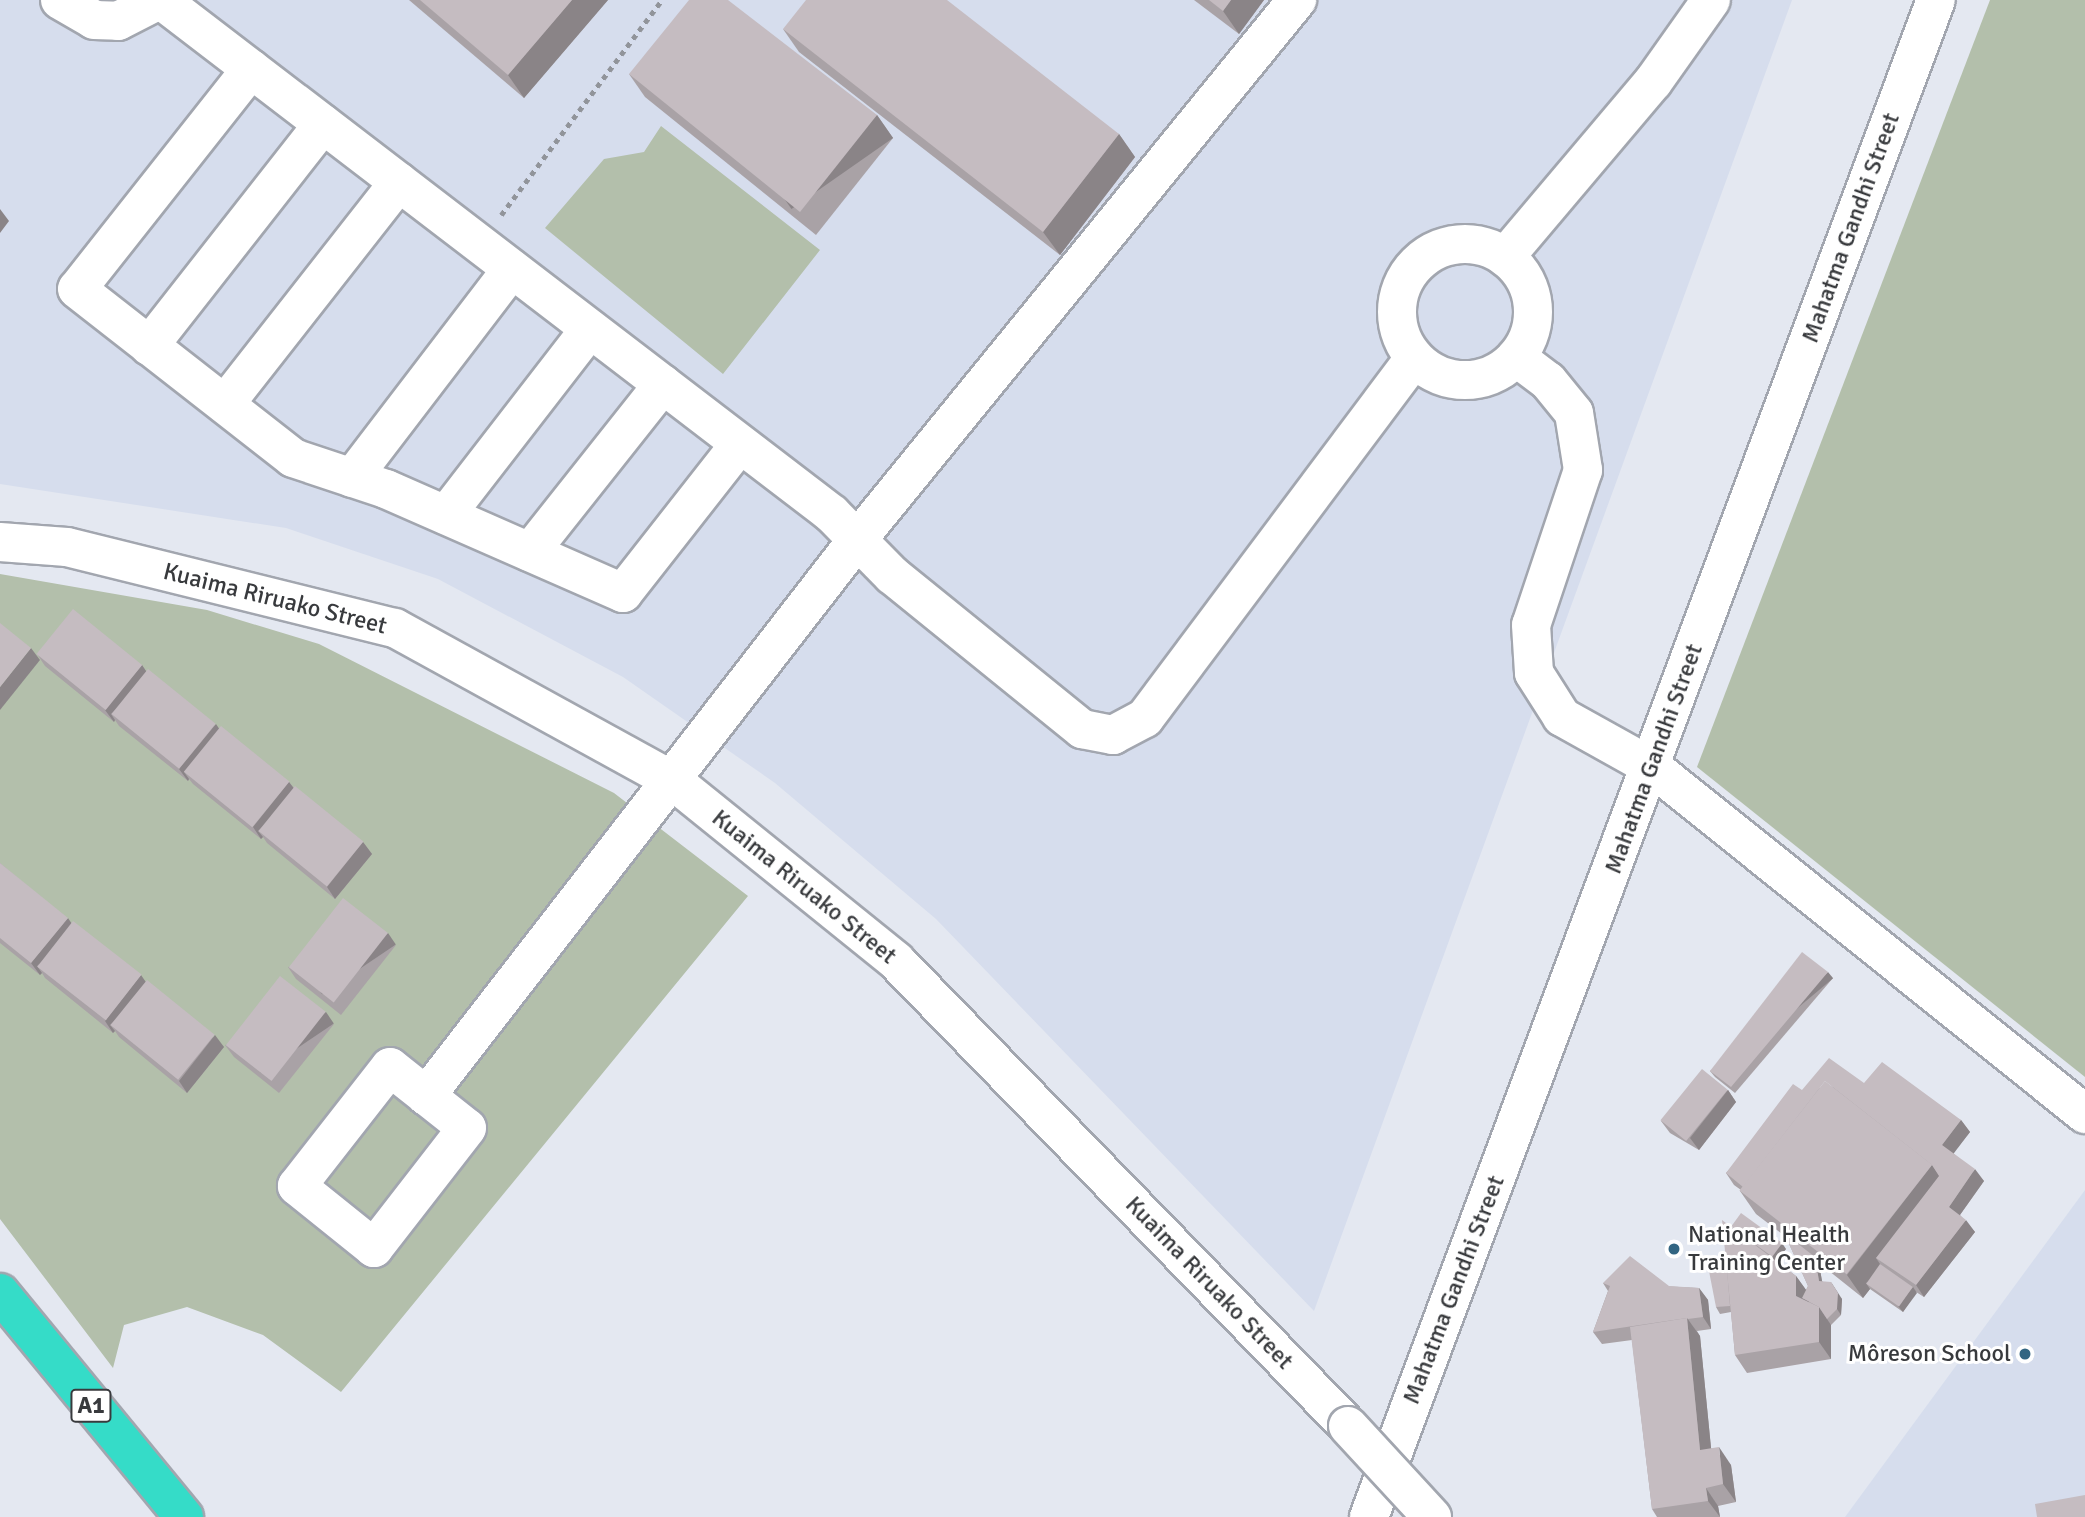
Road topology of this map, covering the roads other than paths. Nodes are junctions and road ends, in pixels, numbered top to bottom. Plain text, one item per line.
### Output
1 (60, 0) edge
2 (160, 0) edge
3 (1297, 0) edge
4 (1711, 0) edge
5 (1936, 0) edge
6 (251, 69) junction
7 (323, 124) junction
8 (399, 182) junction
9 (1505, 257) junction
10 (512, 269) junction
11 (590, 329) junction
12 (149, 346) junction
13 (1516, 358) junction
14 (1414, 359) junction
15 (663, 384) junction
16 (225, 404) junction
17 (740, 444) junction
18 (352, 478) junction
19 (446, 515) junction
20 (857, 540) junction
21 (0, 542) edge
22 (530, 552) junction
23 (1652, 767) junction
24 (672, 780) junction
25 (426, 1096) junction
26 (2085, 1114) edge
27 (0, 1293) edge
28 (184, 1517) edge
29 (1369, 1517) edge
30 (1432, 1517) edge

1 - 2 street
2 - 6 street
3 - 20 street
4 - 9 street
5 - 23 street, Mahatma Gandhi Street
6 - 7 street
6 - 12 street
7 - 8 street
7 - 12 street
8 - 10 street
8 - 16 street
9 - 13 street
9 - 14 street
10 - 11 street
10 - 18 street
11 - 15 street
11 - 19 street
12 - 16 street
13 - 14 street
13 - 23 street
14 - 20 street
15 - 17 street
15 - 22 street
16 - 18 street
17 - 20 street
17 - 22 street
18 - 19 street
19 - 22 street
20 - 24 street
21 - 24 street, Kuaima Riruako Street
23 - 26 street
23 - 29 street, Mahatma Gandhi Street
24 - 25 street
24 - 30 street, Kuaima Riruako Street, bridge
25 - 25 street
27 - 28 highway, A1

